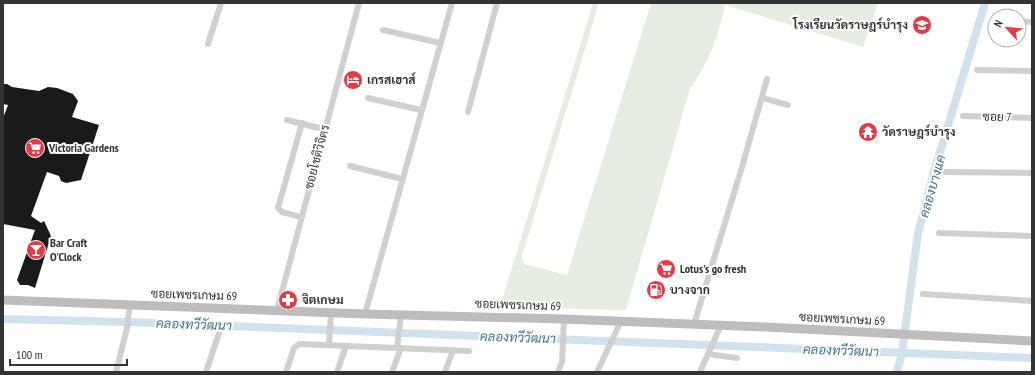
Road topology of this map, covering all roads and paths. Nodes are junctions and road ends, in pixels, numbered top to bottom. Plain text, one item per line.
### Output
1 (220, 3) edge
2 (359, 3) edge
3 (452, 3) edge
4 (497, 3) edge
5 (383, 30) dead end
6 (440, 43) junction
7 (208, 44) dead end
8 (977, 70) dead end
9 (1032, 71) edge
10 (767, 79) dead end
11 (368, 98) dead end
12 (762, 98) junction
13 (788, 105) dead end
14 (421, 110) junction
15 (468, 112) dead end
16 (963, 116) dead end
17 (1032, 118) edge
18 (287, 120) dead end
19 (302, 123) junction
20 (319, 128) dead end
21 (350, 166) dead end
22 (944, 172) dead end
23 (1032, 173) edge
24 (402, 179) junction
25 (301, 217) junction
26 (939, 233) dead end
27 (1032, 236) edge
28 (923, 294) dead end
29 (3, 300) edge
30 (1032, 301) edge
31 (130, 308) junction
32 (277, 310) junction
33 (365, 314) junction
34 (331, 316) junction
35 (400, 318) junction
36 (564, 323) junction
37 (694, 324) junction
38 (619, 325) junction
39 (719, 329) junction
40 (219, 333) dead end
41 (1032, 341) edge
42 (329, 345) junction
43 (346, 346) junction
44 (399, 348) junction
45 (453, 350) junction
46 (469, 351) dead end
47 (708, 353) junction
48 (737, 358) dead end
49 (116, 372) edge
50 (206, 372) edge
51 (286, 372) edge
52 (336, 372) edge
53 (392, 372) edge
54 (445, 372) edge
55 (558, 372) edge
56 (597, 372) edge
57 (700, 372) edge

1 - 7 street
2 - 25 street, ซอยโชติวิจิตร
3 - 6 street
4 - 15 street
5 - 6 street
6 - 14 street
8 - 9 street
10 - 12 street
11 - 14 street
12 - 13 street
12 - 37 street
14 - 24 street
16 - 17 street, ซอย 7
18 - 19 street
19 - 20 street
19 - 25 street
21 - 24 street
22 - 23 street
24 - 33 street
25 - 32 street, ซอยโชติวิจิตร
26 - 27 street
28 - 30 street
29 - 31 main road, ซอยเพชรเกษม 69
31 - 32 main road, ซอยเพชรเกษม 69
31 - 49 street
32 - 34 main road, ซอยเพชรเกษม 69
33 - 34 main road, ซอยเพชรเกษม 69
33 - 35 main road, ซอยเพชรเกษม 69
34 - 42 street
35 - 36 main road, ซอยเพชรเกษม 69
35 - 44 street
36 - 38 main road, ซอยเพชรเกษม 69
36 - 55 street
37 - 38 main road, ซอยเพชรเกษม 69
37 - 39 main road, ซอยเพชรเกษม 69
38 - 56 street
39 - 41 main road, ซอยเพชรเกษม 69
39 - 47 street
40 - 50 street
42 - 43 street
42 - 51 street
43 - 44 street
43 - 52 street
44 - 45 street
44 - 53 street
45 - 46 street
45 - 54 street
47 - 48 street
47 - 57 street

